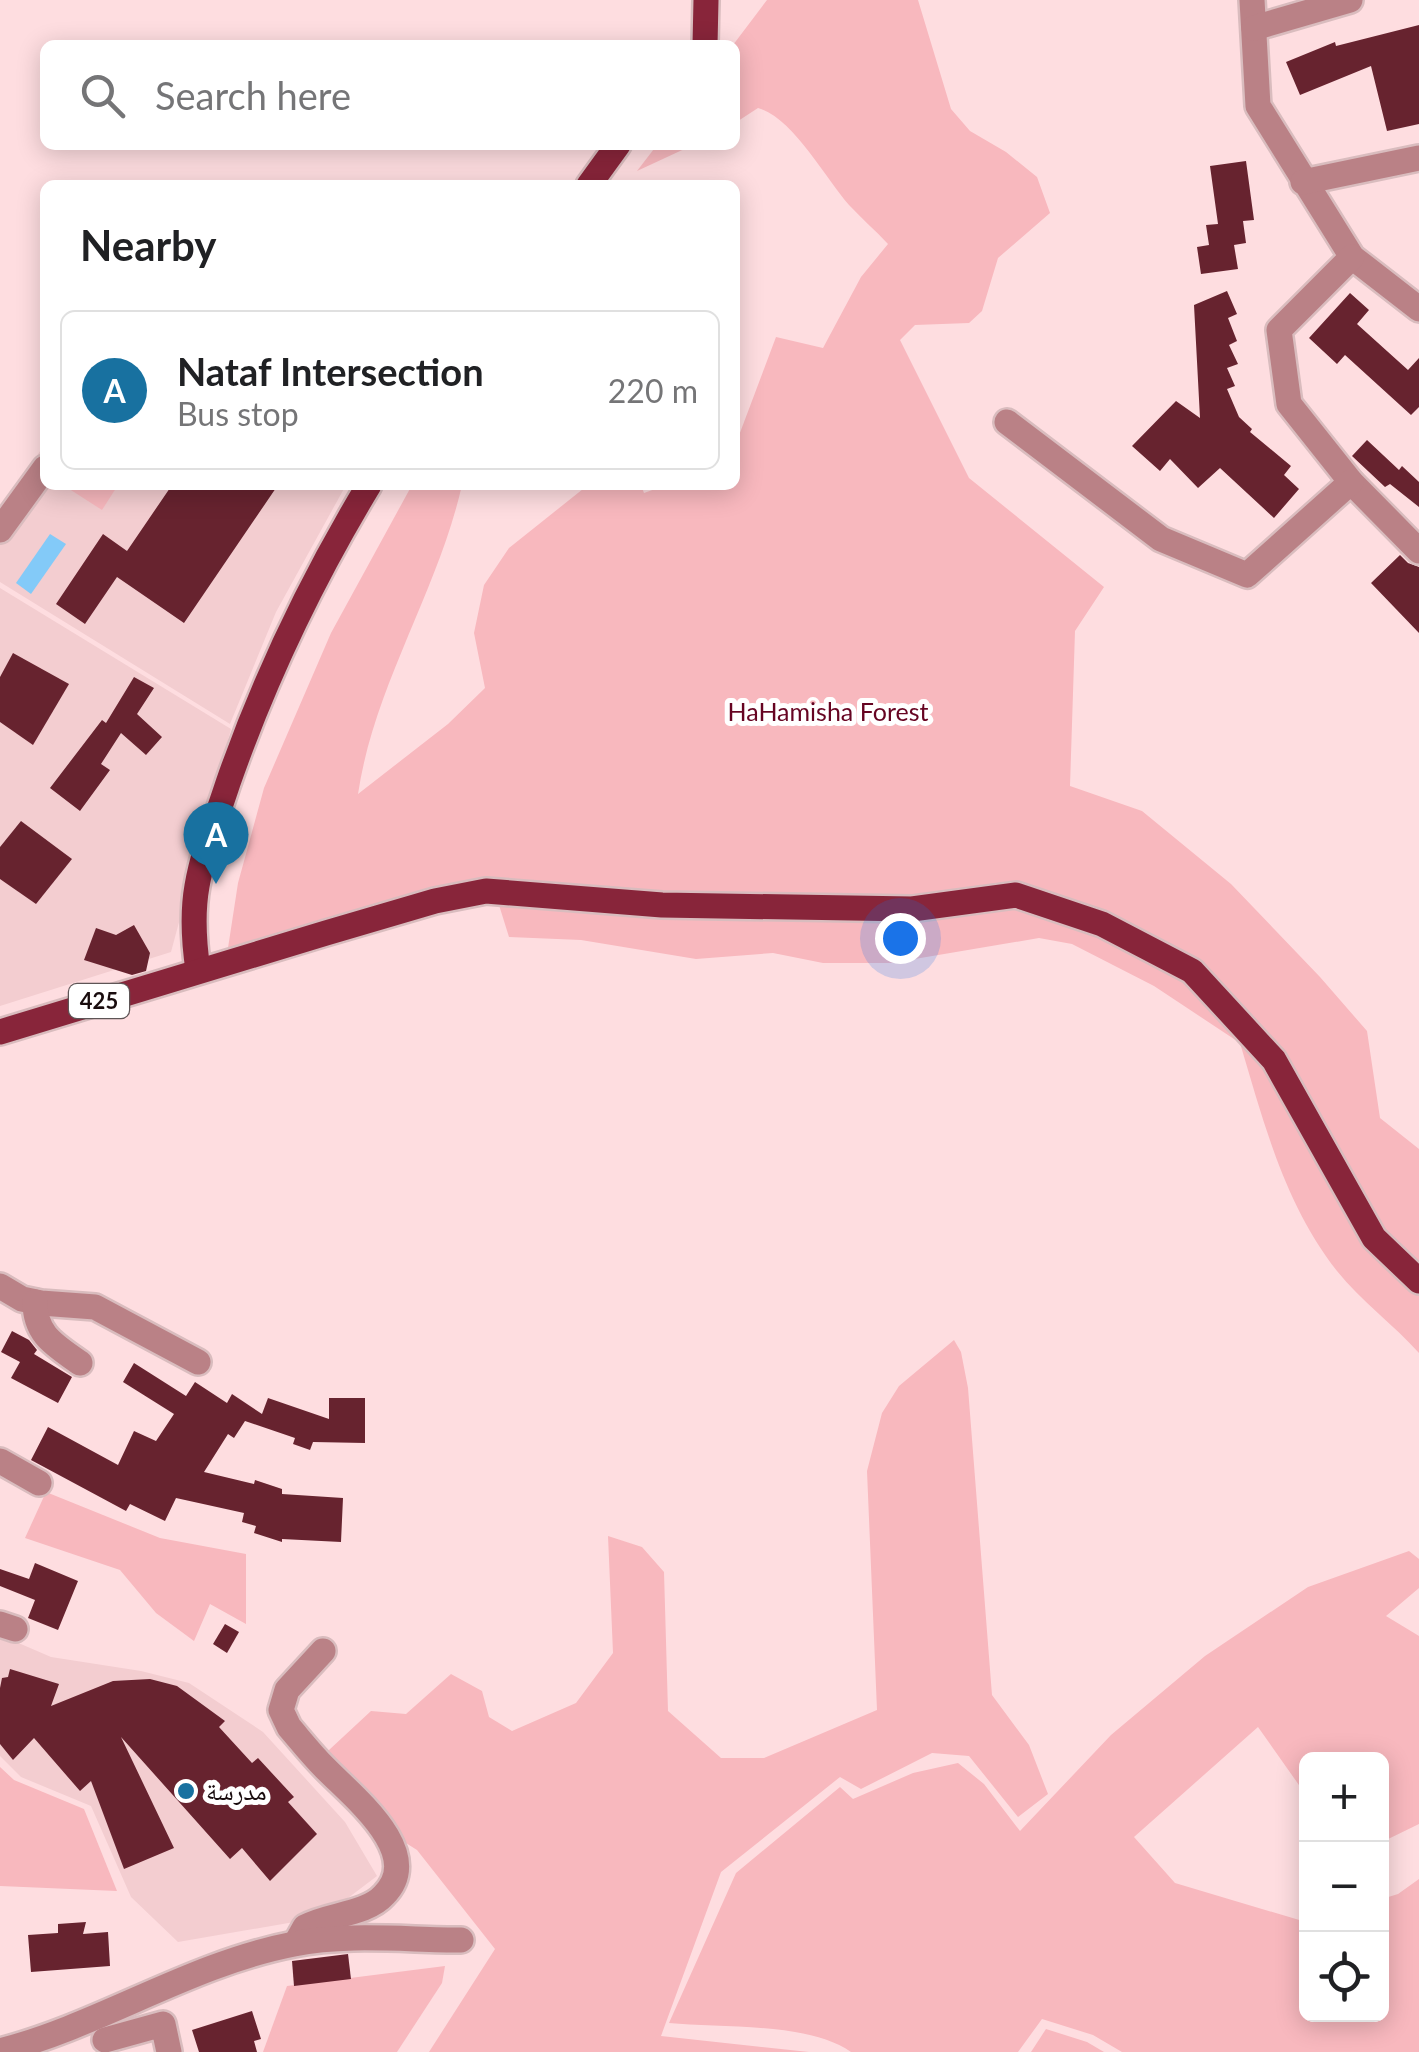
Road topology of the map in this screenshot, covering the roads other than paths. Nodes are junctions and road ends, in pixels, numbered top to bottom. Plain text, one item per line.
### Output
1 (706, 0) edge
2 (1252, 0) edge
3 (1350, 0) edge
4 (1254, 28) junction
5 (705, 40) edge
6 (614, 150) edge
7 (1419, 158) edge
8 (593, 180) edge
9 (1303, 182) junction
10 (1352, 257) junction
11 (1419, 309) edge
12 (1007, 422) dead end
13 (40, 475) edge
14 (1352, 482) junction
15 (365, 490) edge
16 (0, 530) edge
17 (1419, 551) edge
18 (198, 970) junction
19 (0, 1032) edge
20 (1419, 1281) edge
21 (0, 1286) edge
22 (35, 1302) junction
23 (80, 1362) dead end
24 (198, 1362) dead end
25 (0, 1461) edge
26 (40, 1484) dead end
27 (324, 1651) dead end
28 (462, 1940) dead end
29 (296, 1943) junction
30 (100, 2014) junction
31 (38, 2038) junction
32 (0, 2039) edge
33 (106, 2046) edge
34 (0, 2051) edge
35 (169, 2052) edge

1 - 5 main road
2 - 4 street
3 - 4 street
4 - 9 street
6 - 8 main road
7 - 9 street
9 - 10 street
10 - 11 street
10 - 14 street
12 - 14 street
13 - 16 street
14 - 17 street
15 - 18 main road
18 - 19 main road, 425
18 - 20 main road, 425
21 - 22 street
22 - 23 street
22 - 24 street
25 - 26 street
27 - 29 street
28 - 29 street
29 - 30 street
30 - 31 street
30 - 33 street
31 - 32 street
31 - 34 street
33 - 35 street

